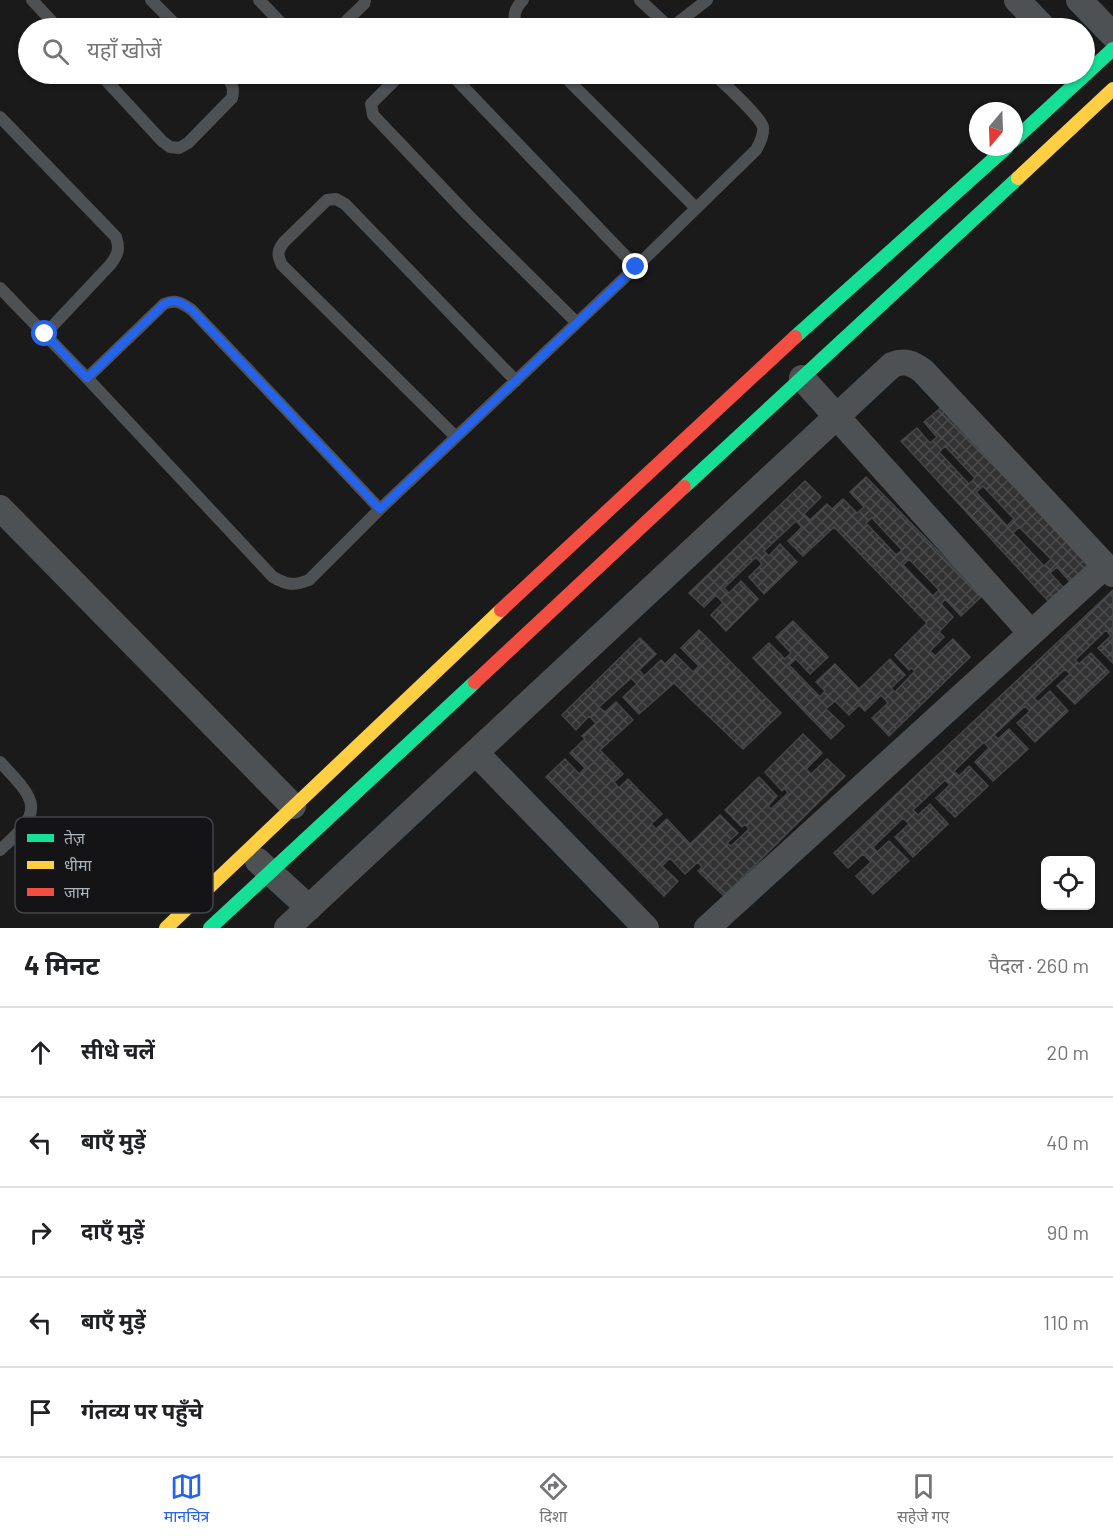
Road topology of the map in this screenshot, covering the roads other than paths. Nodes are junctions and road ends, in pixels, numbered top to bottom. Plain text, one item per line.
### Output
1 (32, 0) edge
2 (151, 0) edge
3 (259, 0) edge
4 (365, 0) edge
5 (523, 0) edge
6 (640, 0) edge
7 (706, 0) edge
8 (1017, 0) edge
9 (1078, 0) edge
10 (49, 18) edge
11 (169, 18) edge
12 (276, 18) edge
13 (349, 18) edge
14 (514, 18) edge
15 (659, 18) edge
16 (683, 18) edge
17 (1034, 18) edge
18 (1113, 35) edge
19 (1113, 48) edge
20 (1095, 63) edge
21 (1095, 79) edge
22 (109, 84) edge
23 (232, 84) edge
24 (391, 84) edge
25 (461, 84) edge
26 (572, 84) edge
27 (724, 84) edge
28 (1072, 84) edge
29 (1110, 92) edge
30 (0, 117) edge
31 (1023, 131) edge
32 (997, 156) edge
33 (695, 207) junction
34 (636, 267) junction
35 (0, 288) edge
36 (577, 323) junction
37 (45, 334) junction
38 (87, 378) junction
39 (802, 378) junction
40 (516, 381) junction
41 (837, 417) junction
42 (456, 437) junction
43 (0, 508) edge
44 (380, 509) junction
45 (1109, 570) edge
46 (1031, 633) junction
47 (476, 753) junction
48 (0, 762) edge
49 (294, 806) junction
50 (30, 817) edge
51 (15, 835) edge
52 (0, 850) edge
53 (246, 851) junction
54 (271, 872) junction
55 (213, 883) edge
56 (309, 908) junction
57 (182, 913) edge
58 (166, 928) edge
59 (210, 928) edge
60 (287, 928) edge
61 (645, 928) edge
62 (707, 928) edge

1 - 10 lane
2 - 11 lane
3 - 12 lane
4 - 13 lane
5 - 14 lane
6 - 15 lane
7 - 16 lane
8 - 17 street
9 - 18 street
19 - 20 street
21 - 29 street
22 - 23 lane
24 - 36 lane
25 - 34 lane
26 - 33 lane
27 - 33 lane
28 - 31 street
29 - 39 street
30 - 37 lane
32 - 49 street
33 - 34 lane
34 - 36 lane
35 - 37 lane
36 - 40 lane
37 - 38 lane
38 - 44 lane
38 - 44 lane
39 - 41 street
39 - 54 street
40 - 42 lane
40 - 42 lane
41 - 45 street
41 - 46 street
41 - 47 street
42 - 44 lane
43 - 49 street
45 - 46 street
46 - 62 street
47 - 56 street
47 - 61 street
48 - 50 lane
49 - 53 street
51 - 52 lane
53 - 54 street
53 - 55 street
54 - 56 street
54 - 59 street
56 - 60 street
57 - 58 street

